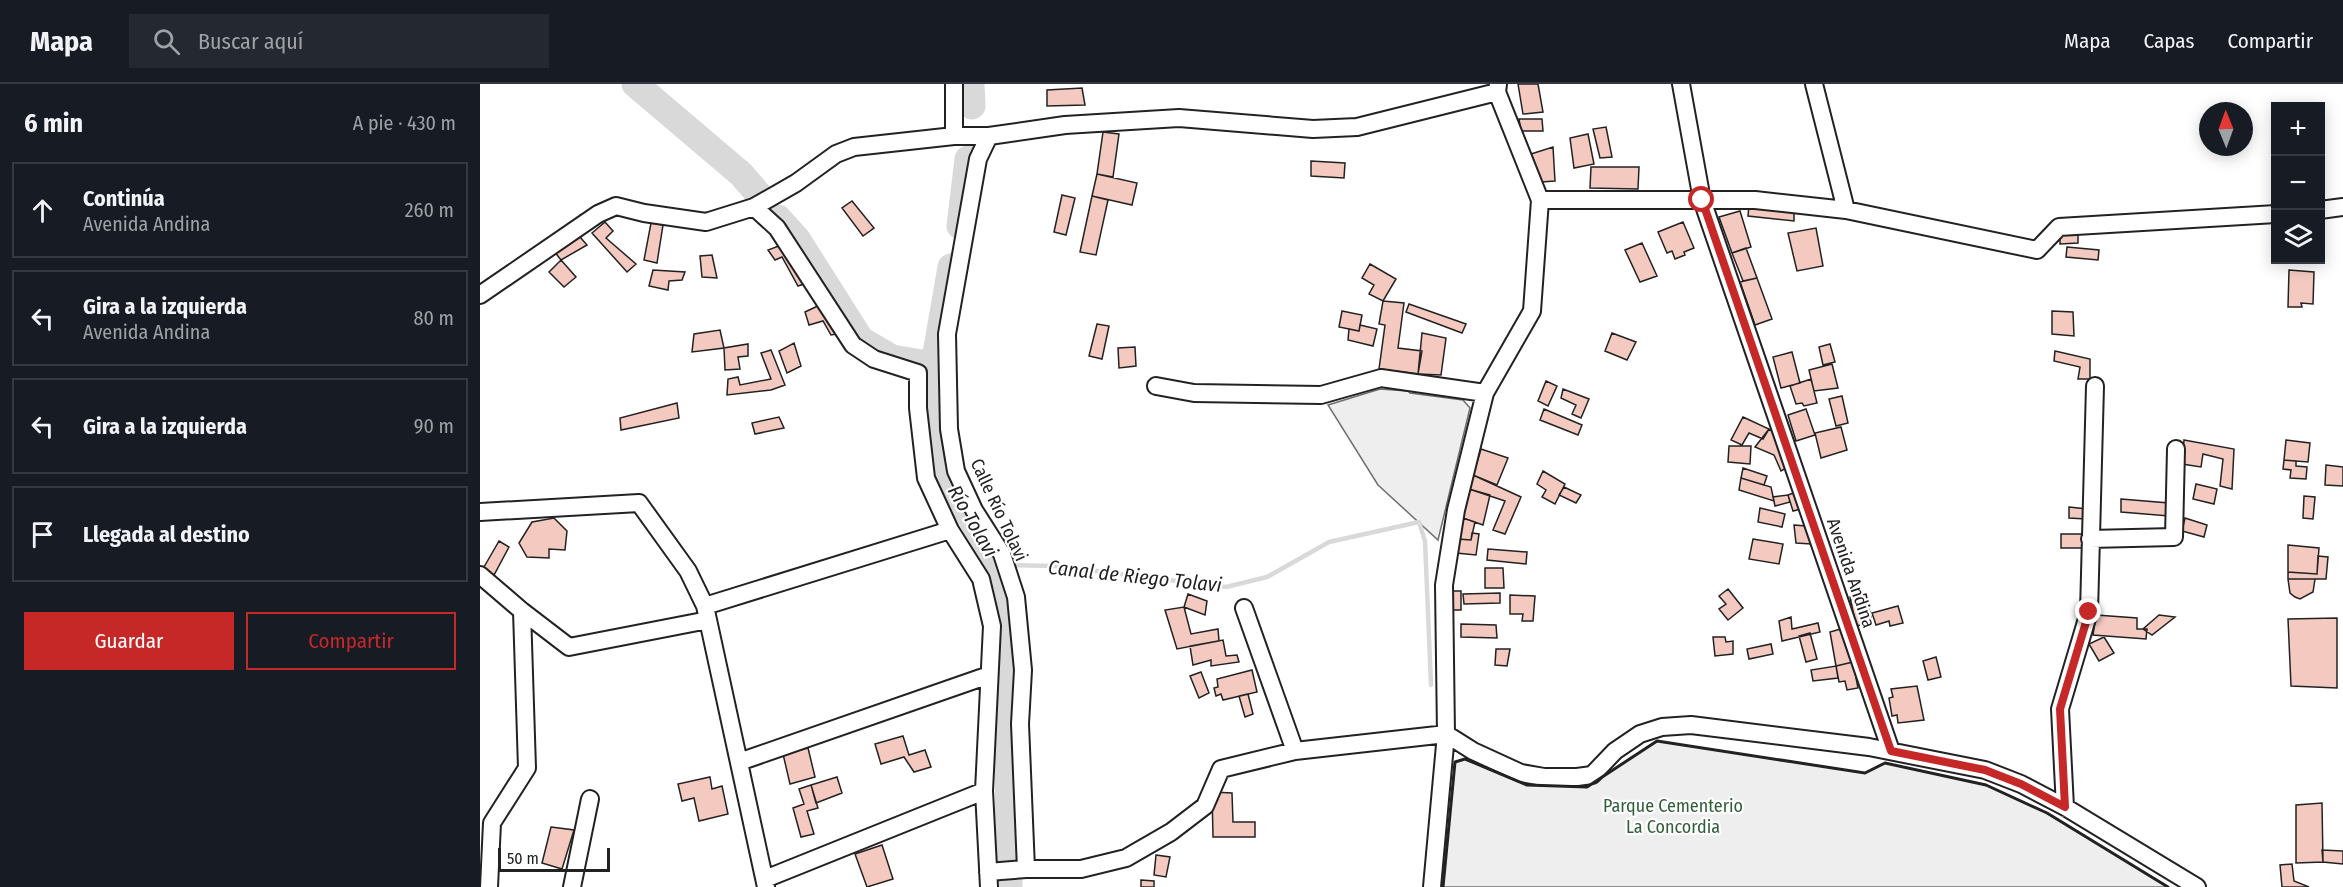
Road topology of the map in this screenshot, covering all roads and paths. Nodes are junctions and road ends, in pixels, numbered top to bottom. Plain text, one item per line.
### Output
1 (954, 84) edge
2 (1681, 84) edge
3 (1814, 84) edge
4 (1498, 88) edge
5 (954, 136) junction
6 (989, 136) junction
7 (1540, 200) junction
8 (1702, 200) junction
9 (754, 207) junction
10 (2343, 207) edge
11 (2325, 209) edge
12 (1846, 210) junction
13 (2271, 214) edge
14 (480, 296) edge
15 (1156, 386) dead end
16 (2095, 386) dead end
17 (1485, 393) junction
18 (2176, 449) dead end
19 (480, 512) edge
20 (950, 530) junction
21 (2090, 539) junction
22 (480, 575) edge
23 (1244, 608) dead end
24 (522, 611) junction
25 (707, 613) junction
26 (988, 675) junction
27 (1446, 734) junction
28 (1295, 751) junction
29 (1891, 751) junction
30 (739, 762) junction
31 (984, 790) junction
32 (590, 799) dead end
33 (2065, 807) junction
34 (497, 814) junction
35 (480, 819) edge
36 (1026, 869) junction
37 (987, 881) edge
38 (765, 883) edge
39 (489, 887) edge
40 (572, 887) edge
41 (1432, 887) edge
42 (2197, 887) edge

1 - 5 street
2 - 8 street, Avenida Andina
3 - 12 street
4 - 6 street
4 - 7 street
5 - 6 street
5 - 9 street
6 - 36 street, Calle Río Tolavi
7 - 8 street
7 - 17 street
8 - 12 street
8 - 29 street, Avenida Andina
9 - 14 street
9 - 20 street
10 - 11 street
12 - 13 street
15 - 17 street
16 - 21 street
17 - 27 street
18 - 21 street
19 - 25 street
20 - 25 street
20 - 26 street
21 - 33 street
22 - 24 street
23 - 28 street
24 - 25 street
24 - 34 street
25 - 30 street
26 - 30 street
26 - 31 street
27 - 28 street
27 - 29 street
27 - 41 street
28 - 36 street
29 - 33 street
30 - 38 street
31 - 37 street
31 - 38 street
32 - 40 street
33 - 42 street
34 - 35 street
34 - 39 street
36 - 37 street

